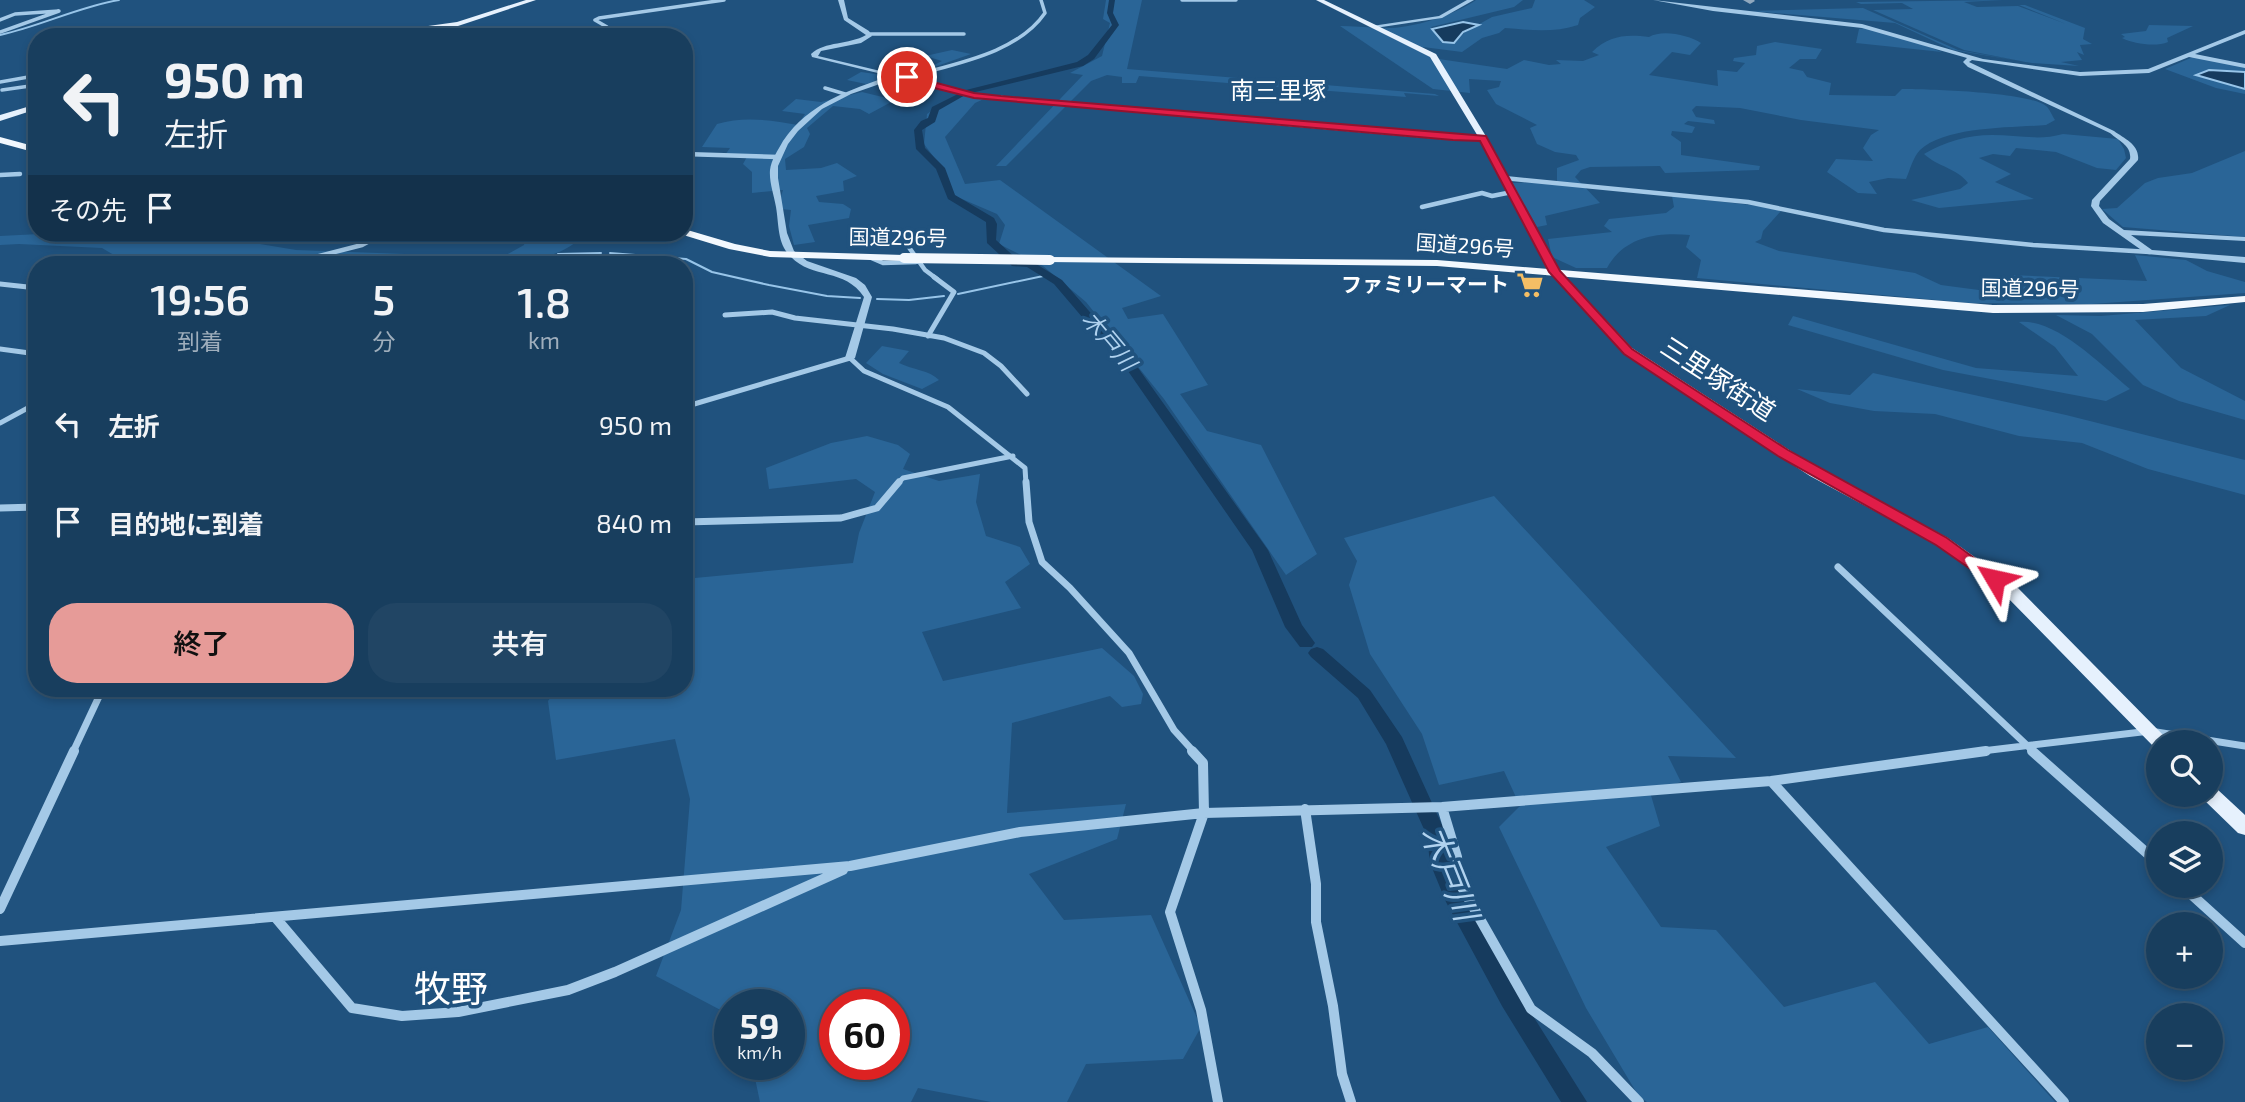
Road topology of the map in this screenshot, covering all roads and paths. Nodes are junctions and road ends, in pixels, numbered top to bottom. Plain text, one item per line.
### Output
1 (533, 0) edge
2 (724, 0) edge
3 (841, 0) edge
4 (1041, 0) edge
5 (1182, 0) edge
6 (1236, 0) edge
7 (1319, 0) edge
8 (1471, 0) edge
9 (1656, 0) edge
10 (0, 20) edge
11 (1376, 26) junction
12 (425, 28) edge
13 (604, 28) edge
14 (0, 32) edge
15 (2245, 32) edge
16 (869, 34) junction
17 (964, 34) dead end
18 (2190, 55) junction
19 (1971, 58) junction
20 (2245, 66) edge
21 (28, 77) edge
22 (901, 77) junction
23 (919, 81) joint
24 (0, 82) edge
25 (28, 85) edge
26 (825, 88) dead end
27 (2, 90) dead end
28 (845, 94) junction
29 (28, 109) edge
30 (0, 118) edge
31 (1483, 138) junction
32 (0, 141) edge
33 (28, 148) edge
34 (693, 154) edge
35 (778, 157) junction
36 (20, 174) dead end
37 (0, 175) edge
38 (1504, 178) junction
39 (1511, 192) junction
40 (1422, 207) dead end
41 (2121, 232) junction
42 (693, 235) edge
43 (2245, 239) edge
44 (369, 242) edge
45 (908, 246) dead end
46 (2150, 251) junction
47 (793, 255) junction
48 (312, 256) edge
49 (869, 257) junction
50 (2245, 260) edge
51 (920, 262) junction
52 (1555, 272) junction
53 (0, 284) edge
54 (28, 287) edge
55 (2245, 299) edge
56 (725, 316) dead end
57 (858, 326) junction
58 (928, 336) junction
59 (0, 349) edge
60 (28, 353) edge
61 (850, 358) junction
62 (1027, 394) dead end
63 (693, 404) edge
64 (28, 408) edge
65 (0, 423) edge
66 (1013, 456) junction
67 (28, 507) edge
68 (0, 508) edge
69 (693, 522) edge
70 (1838, 567) dead end
71 (99, 697) edge
72 (2150, 730) edge
73 (2146, 737) edge
74 (2223, 744) edge
75 (2026, 745) junction
76 (2245, 746) edge
77 (1771, 780) junction
78 (2223, 806) edge
79 (1438, 807) junction
80 (1305, 809) junction
81 (1204, 813) junction
82 (2245, 827) edge
83 (2146, 852) edge
84 (850, 866) junction
85 (2195, 898) edge
86 (0, 909) edge
87 (275, 917) junction
88 (0, 941) edge
89 (2245, 943) edge
90 (1218, 1102) edge
91 (1351, 1102) edge
92 (1639, 1102) edge
93 (2064, 1102) edge

1 - 12 main road
2 - 13 street
3 - 16 street
4 - 22 street
5 - 6 street
7 - 11 main road, 三里塚街道
8 - 11 street
9 - 19 street
10 - 14 street
11 - 31 main road, 三里塚街道
15 - 18 street
16 - 17 street
16 - 22 street
18 - 19 street
18 - 20 street
19 - 41 street
21 - 24 street
22 - 23 street
22 - 28 street
23 - 31 street
25 - 27 street
26 - 28 street
28 - 35 street
29 - 30 main road
31 - 38 main road, 三里塚街道
32 - 33 highway
34 - 35 street
35 - 47 street
36 - 37 street
38 - 39 main road, 三里塚街道
38 - 46 street
39 - 40 street
39 - 52 main road, 三里塚街道
41 - 43 street
41 - 46 street
42 - 47 highway, 国道296号
44 - 48 street
45 - 51 street
46 - 50 street
47 - 49 highway, 国道296号
47 - 57 street
49 - 51 street
49 - 52 highway, 国道296号, bridge
51 - 58 street
52 - 55 highway, 国道296号
52 - 72 main road, 三里塚街道
53 - 54 street
56 - 57 street
57 - 58 street
57 - 61 street
58 - 62 street
59 - 60 street
61 - 63 street
61 - 66 street
64 - 65 street
66 - 69 street
66 - 81 street
67 - 68 street
70 - 75 street
71 - 86 street
73 - 75 street
74 - 76 street
75 - 77 street
75 - 83 street
77 - 79 street
77 - 93 street
78 - 82 main road
79 - 80 street
79 - 92 street
80 - 81 street
80 - 91 street
81 - 84 street
81 - 90 street
84 - 87 street
84 - 87 street
85 - 89 street
87 - 88 street

